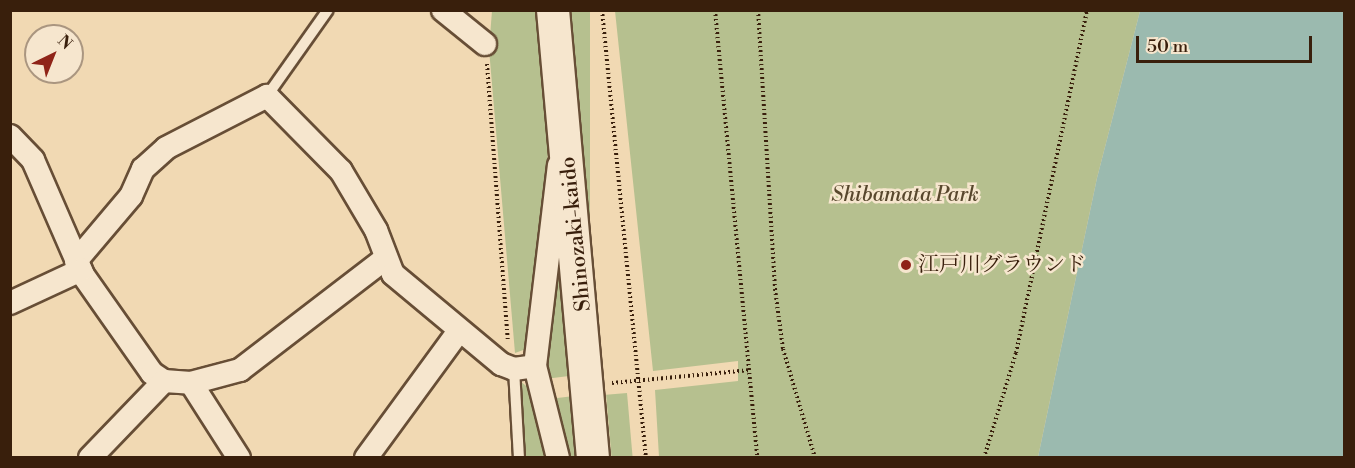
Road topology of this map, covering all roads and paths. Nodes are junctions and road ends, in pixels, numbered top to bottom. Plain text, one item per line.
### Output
1 (328, 10) edge
2 (443, 10) edge
3 (553, 10) edge
4 (602, 10) edge
5 (715, 10) edge
6 (758, 10) edge
7 (1087, 10) edge
8 (485, 44) joint
9 (267, 96) junction
10 (565, 134) junction
11 (10, 136) edge
12 (386, 258) junction
13 (79, 266) junction
14 (10, 303) edge
15 (459, 331) junction
16 (519, 363) junction
17 (750, 370) junction
18 (164, 381) junction
19 (639, 382) junction
20 (191, 383) junction
21 (626, 383) dead end
22 (90, 458) edge
23 (239, 458) edge
24 (366, 458) edge
25 (519, 458) edge
26 (558, 458) edge
27 (593, 458) edge
28 (646, 458) edge
29 (757, 458) edge
30 (815, 458) edge
31 (984, 458) edge

1 - 9 lane
2 - 8 street
3 - 10 main road, Shinozaki-kaido
4 - 19 path
5 - 17 path
6 - 30 path
7 - 31 path
8 - 16 path
9 - 12 street
9 - 13 street
10 - 16 street
10 - 27 main road, Shinozaki-kaido
11 - 13 street
12 - 15 street
12 - 20 street
13 - 14 street
13 - 18 street
15 - 16 street
15 - 24 street
16 - 25 lane
16 - 26 street
17 - 19 path
17 - 29 path
18 - 20 street
18 - 22 street
19 - 21 path
19 - 28 path
20 - 23 street

